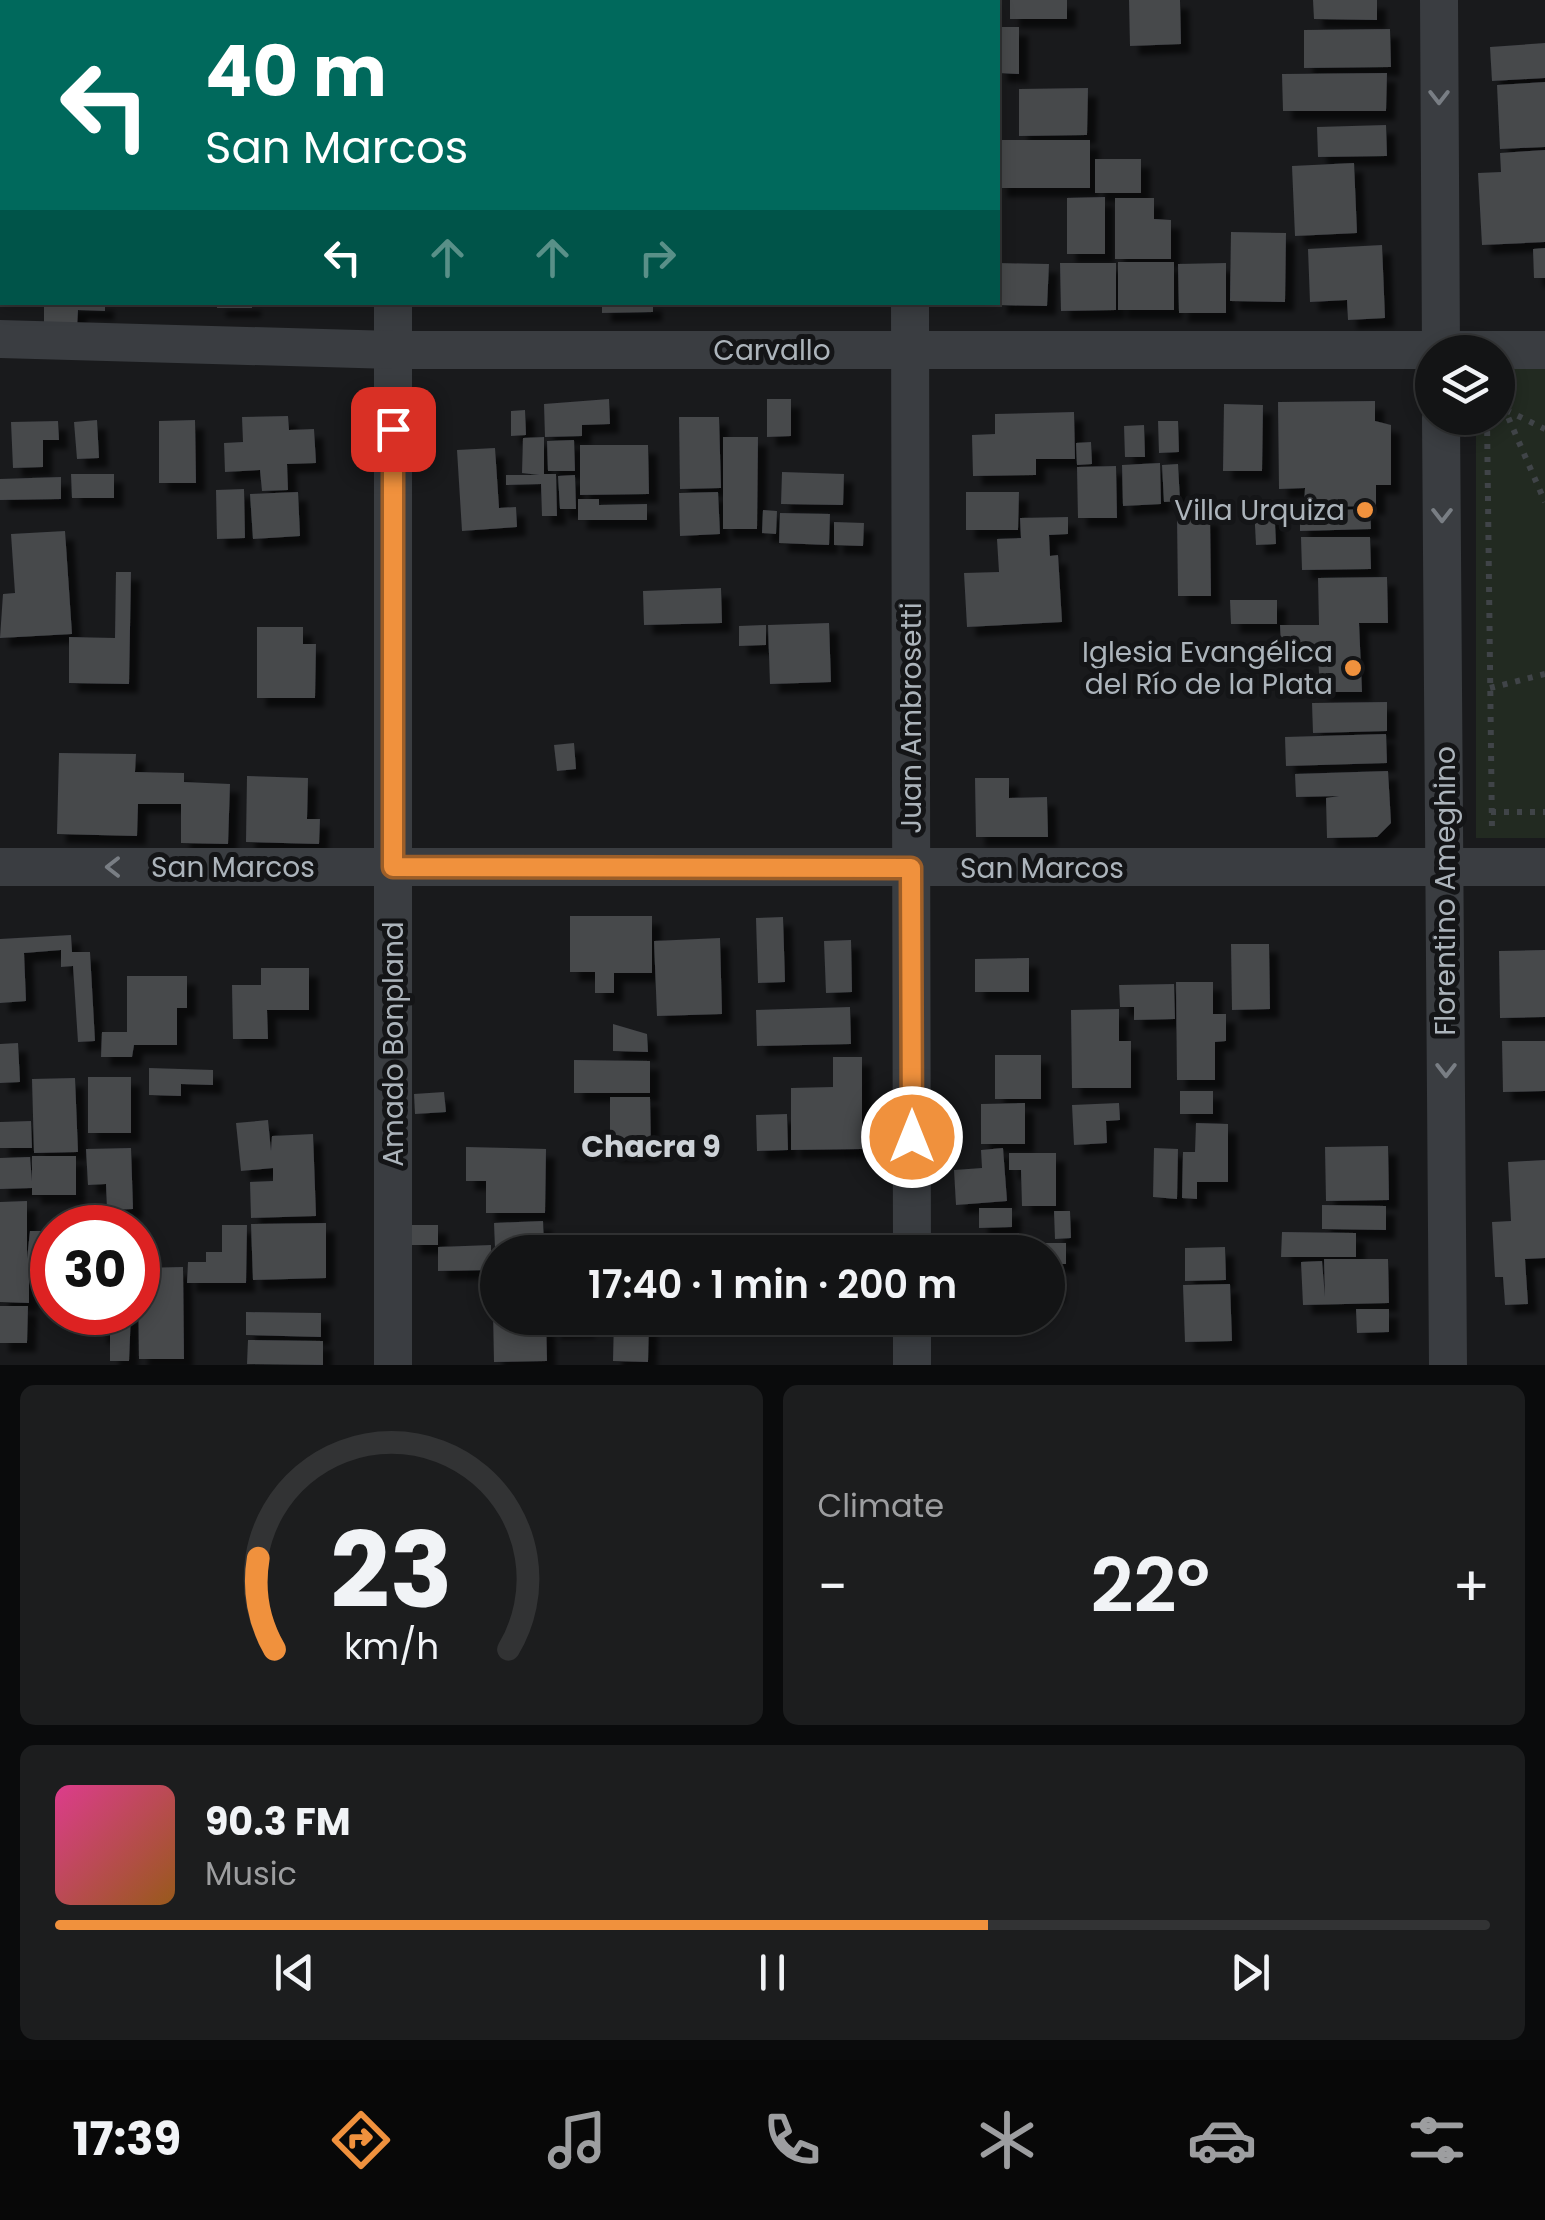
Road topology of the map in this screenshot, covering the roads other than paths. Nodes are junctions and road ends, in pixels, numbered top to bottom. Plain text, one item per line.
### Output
1 (1439, 0) edge
2 (393, 305) edge
3 (910, 305) edge
4 (1441, 335) edge
5 (0, 339) edge
6 (393, 350) junction
7 (1545, 350) edge
8 (910, 351) junction
9 (1515, 351) edge
10 (1415, 352) edge
11 (1442, 435) edge
12 (0, 867) edge
13 (393, 867) junction
14 (1445, 867) junction
15 (1545, 867) edge
16 (911, 868) junction
17 (912, 1235) edge
18 (912, 1335) edge
19 (394, 1365) edge
20 (912, 1365) edge
21 (1448, 1365) edge

1 -> 4 street
2 - 6 street, Amado Bonpland
3 - 8 street, Juan Ambrosetti
5 - 6 street, Carvallo
6 - 8 street, Carvallo
6 - 13 street, Amado Bonpland
7 - 9 street, Carvallo
8 - 10 street, Carvallo
8 - 16 street, Juan Ambrosetti
11 -> 14 street, Florentino Ameghino
13 -> 12 street, San Marcos
13 - 16 street, San Marcos
13 - 19 street, Amado Bonpland
14 - 15 street, San Marcos
14 - 16 street, San Marcos
14 -> 21 street, Florentino Ameghino
16 - 17 street, Juan Ambrosetti
18 - 20 street

